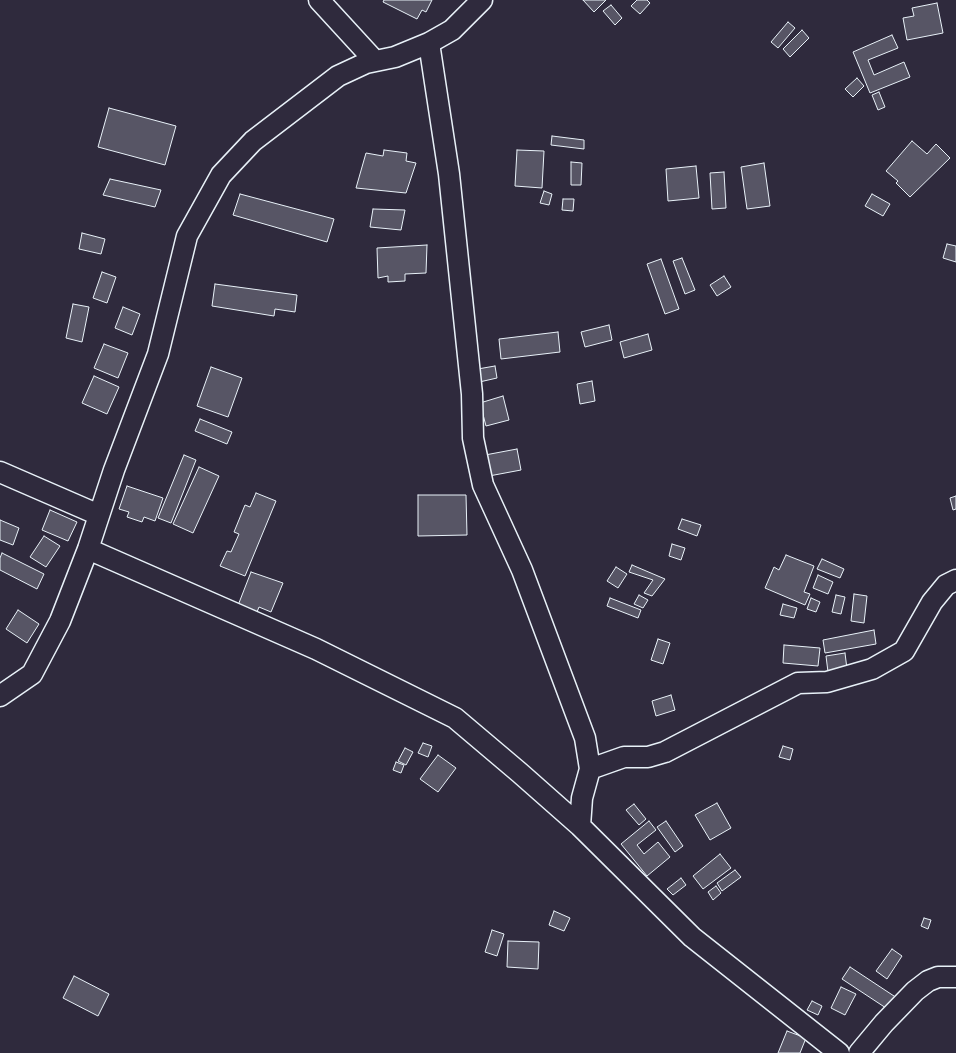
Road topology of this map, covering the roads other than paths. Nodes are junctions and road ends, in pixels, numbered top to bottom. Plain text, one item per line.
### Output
1 (319, 0) edge
2 (482, 0) edge
3 (429, 43) junction
4 (374, 61) junction
5 (0, 472) edge
6 (99, 516) junction
7 (88, 549) junction
8 (956, 580) edge
9 (0, 696) edge
10 (590, 769) junction
11 (580, 826) junction
12 (956, 977) edge
13 (839, 1053) edge
14 (859, 1053) edge

1 - 4 street
2 - 3 street
3 - 4 street
3 - 10 street
4 - 6 street
5 - 6 street
6 - 7 street
7 - 9 street
7 - 11 street
8 - 10 street
10 - 11 street
11 - 13 street
12 - 14 street

